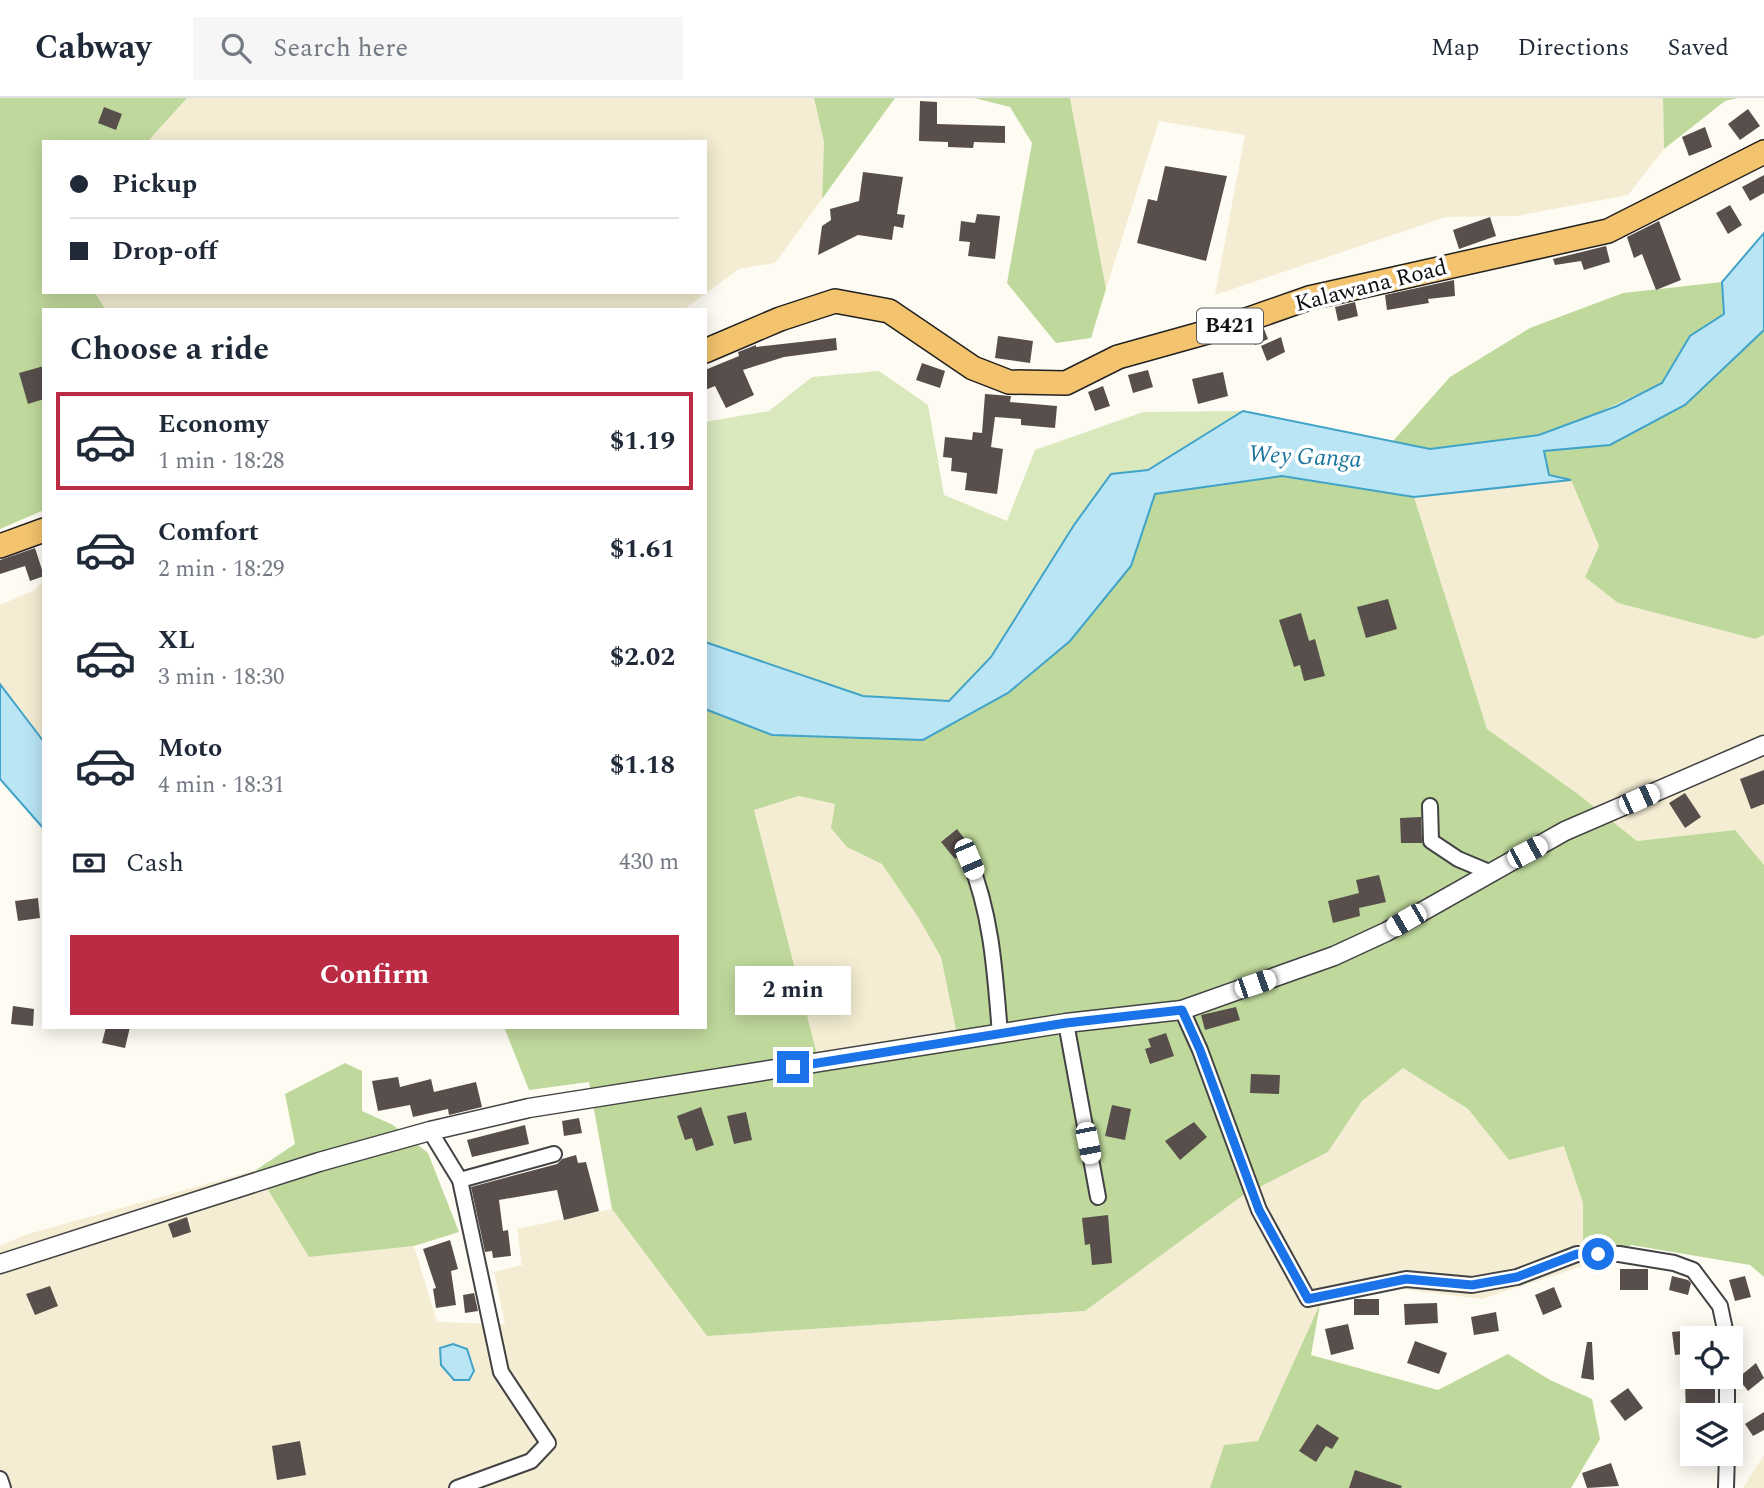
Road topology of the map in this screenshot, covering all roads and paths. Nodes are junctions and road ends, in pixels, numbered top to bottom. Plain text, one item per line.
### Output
1 (1764, 152) edge
2 (707, 350) edge
3 (42, 531) edge
4 (0, 546) edge
5 (1764, 745) edge
6 (1430, 806) dead end
7 (969, 859) dead end
8 (1489, 873) junction
9 (1182, 1010) junction
10 (1066, 1023) junction
11 (1000, 1034) junction
12 (430, 1131) junction
13 (554, 1154) dead end
14 (460, 1180) junction
15 (1098, 1197) dead end
16 (0, 1264) edge
17 (1724, 1326) edge
18 (1727, 1466) edge
19 (0, 1479) edge
20 (3, 1488) edge
21 (457, 1488) edge
22 (1726, 1488) edge

1 - 2 main road, Kalawana Road / B421
3 - 4 main road
5 - 8 street
6 - 8 street
7 - 11 street
8 - 9 street
9 - 10 street
9 - 17 street
10 - 11 street
10 - 15 street
11 - 12 street
12 - 14 street
12 - 16 street
13 - 14 street
14 - 21 street
18 - 22 street
19 - 20 street

